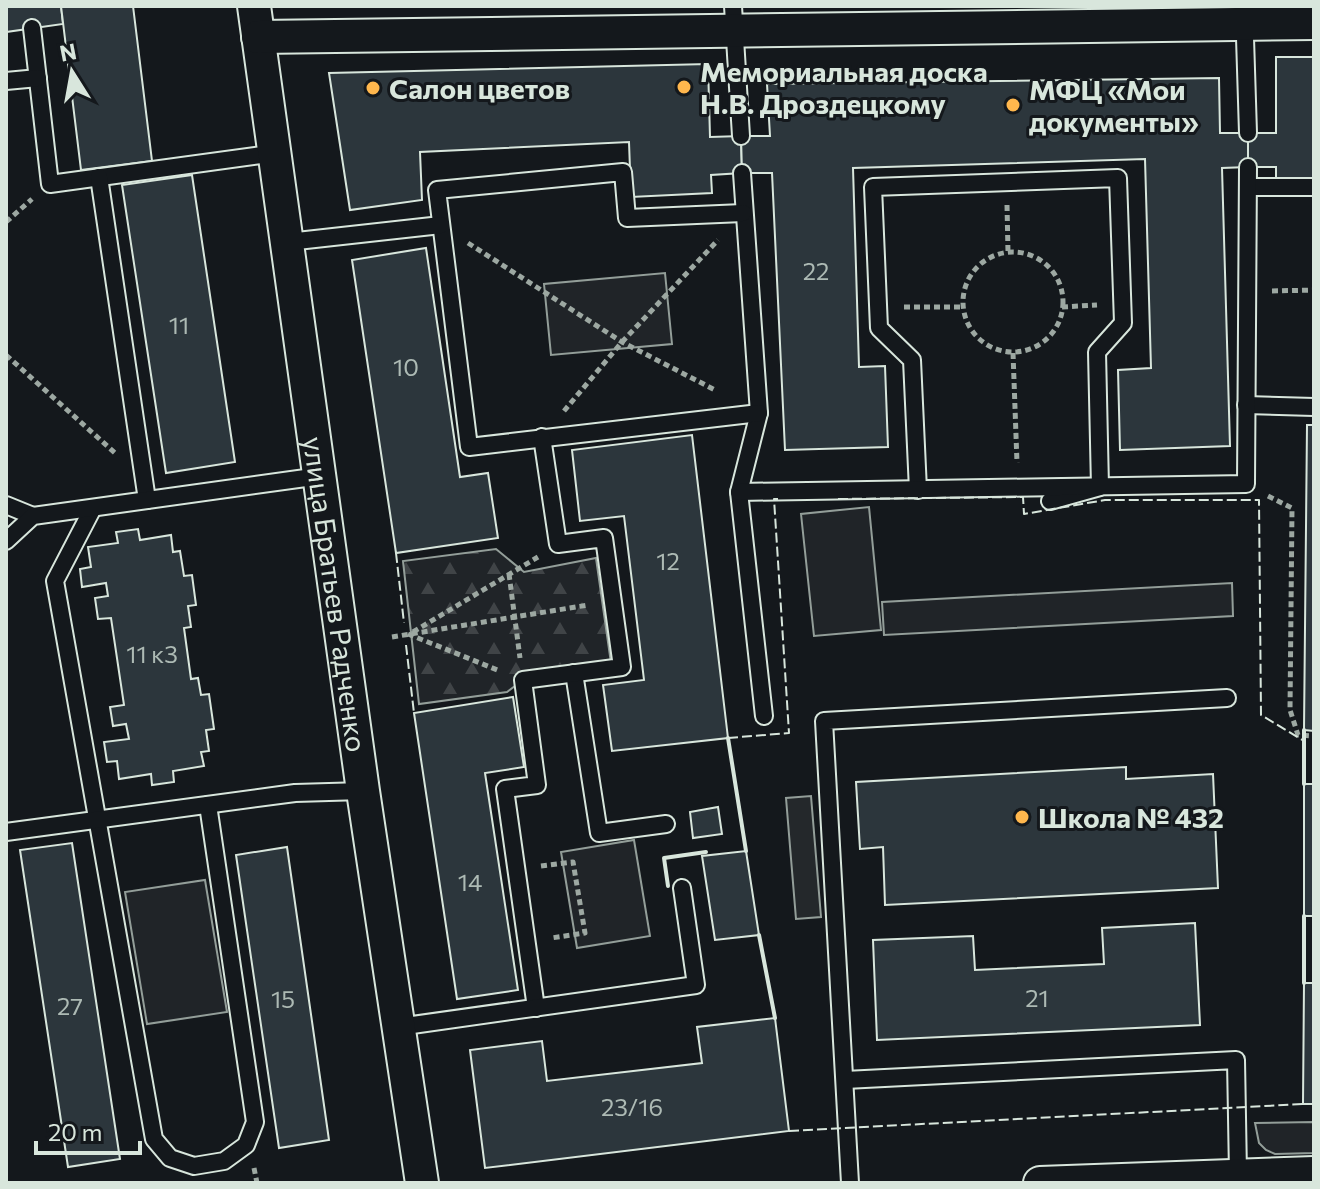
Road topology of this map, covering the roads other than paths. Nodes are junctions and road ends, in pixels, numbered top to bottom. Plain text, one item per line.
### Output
1 (1244, 15) edge
2 (733, 18) edge
3 (256, 21) edge
4 (1314, 23) edge
5 (32, 28) dead end
6 (38, 78) junction
7 (6, 81) edge
8 (1248, 133) dead end
9 (741, 136) dead end
10 (276, 153) junction
11 (1248, 167) dead end
12 (742, 173) dead end
13 (99, 177) junction
14 (1248, 187) junction
15 (1314, 187) edge
16 (743, 213) junction
17 (441, 225) junction
18 (288, 242) junction
19 (1246, 405) junction
20 (1314, 407) edge
21 (759, 413) junction
22 (542, 437) junction
23 (320, 476) junction
24 (1100, 487) junction
25 (918, 490) junction
26 (739, 492) junction
27 (147, 500) junction
28 (1050, 501) dead end
29 (6, 505) edge
30 (93, 508) junction
31 (33, 516) junction
32 (6, 541) edge
33 (574, 673) junction
34 (1227, 698) dead end
35 (764, 716) dead end
36 (363, 791) junction
37 (208, 805) junction
38 (96, 822) junction
39 (666, 824) dead end
40 (6, 832) edge
41 (682, 888) dead end
42 (536, 1008) junction
43 (398, 1027) junction
44 (845, 1080) junction
45 (1314, 1173) edge
46 (1238, 1174) junction
47 (422, 1183) edge
48 (850, 1183) edge
49 (1040, 1183) edge

1 - 2 street
1 - 4 street
1 - 8 lane
2 - 3 street
2 - 9 lane
3 - 10 street, улица Братьев Радченко
5 - 6 lane
6 - 7 lane
6 - 13 lane
10 - 13 lane
10 - 18 street, улица Братьев Радченко
11 - 14 lane
12 - 16 lane
13 - 27 lane
14 - 15 lane
14 - 19 lane
16 - 17 lane
16 - 21 lane
17 - 18 lane
17 - 22 lane
18 - 23 street, улица Братьев Радченко
19 - 20 lane
19 - 24 lane
21 - 22 lane
21 - 26 lane
22 - 33 lane
23 - 27 lane
23 - 36 street, улица Братьев Радченко
24 - 25 lane
24 - 25 lane
24 - 28 lane
25 - 26 lane
26 - 35 lane
27 - 30 lane
29 - 31 lane
30 - 31 lane
30 - 38 lane
31 - 32 lane
33 - 39 lane
33 - 42 lane
34 - 44 lane
36 - 37 lane
36 - 43 street, улица Братьев Радченко
37 - 38 lane
37 - 38 lane
38 - 40 lane
41 - 42 lane
42 - 43 lane
43 - 47 street, улица Братьев Радченко
44 - 46 lane
44 - 48 lane
45 - 46 street
46 - 49 street

